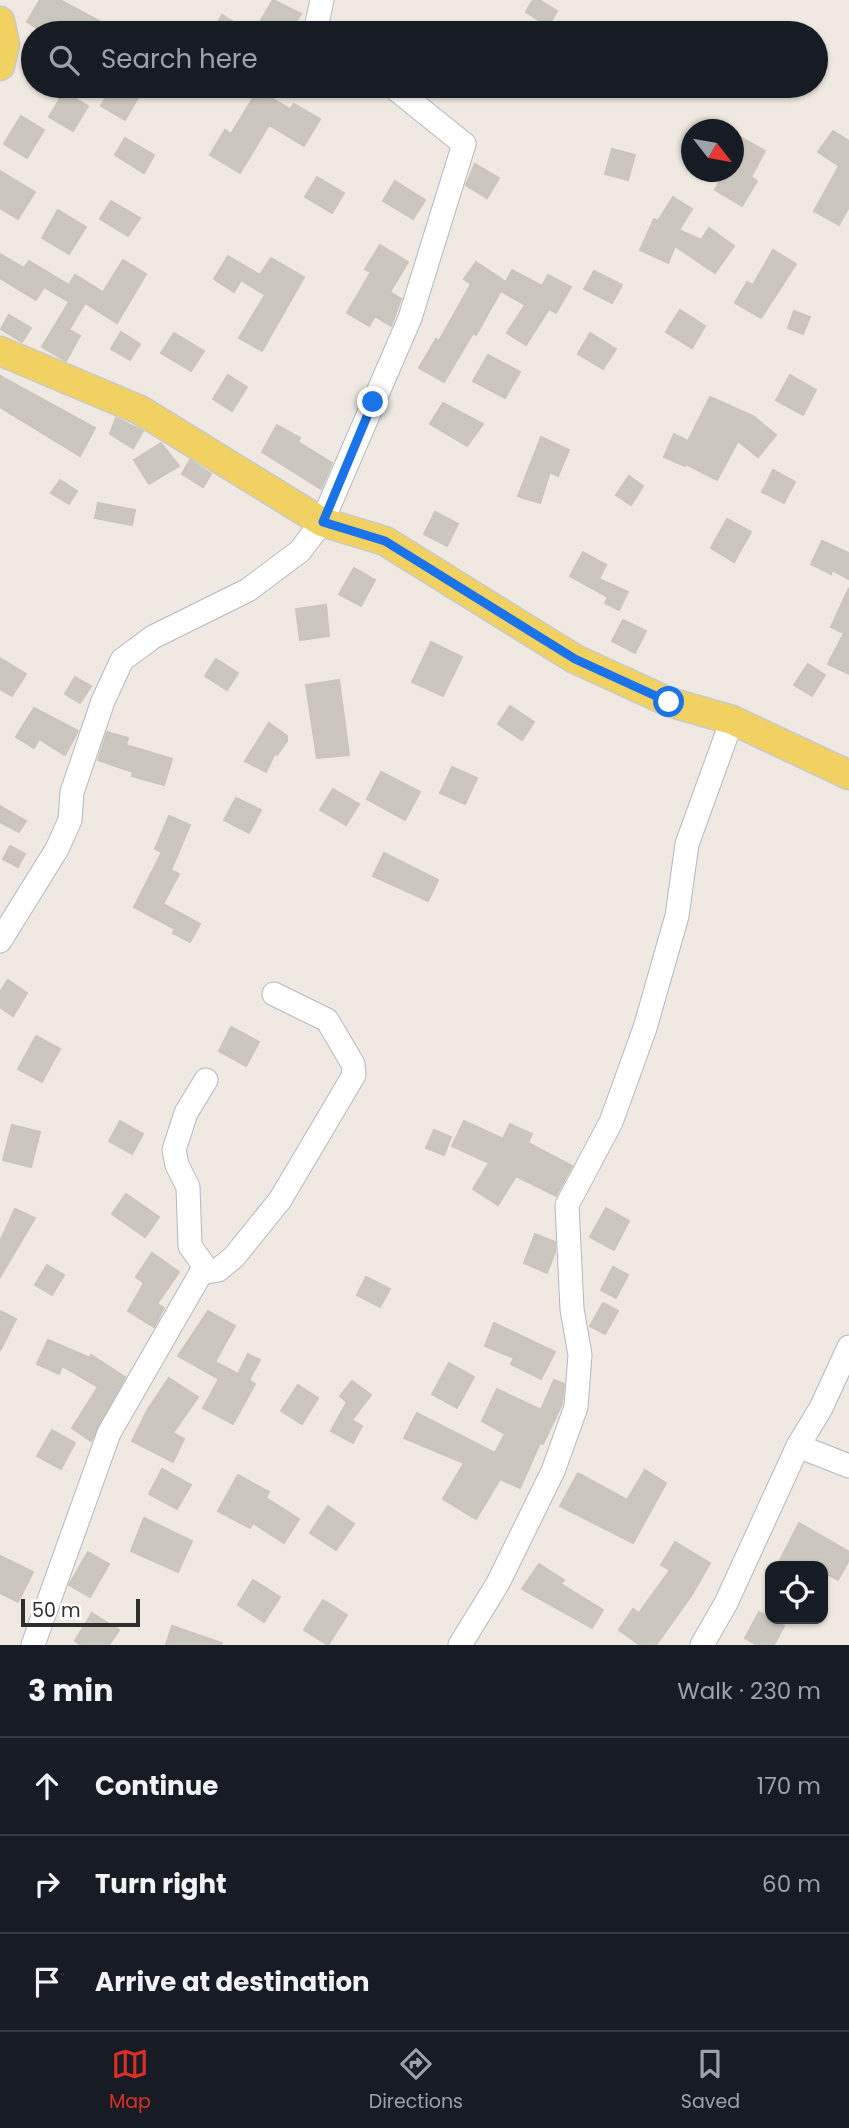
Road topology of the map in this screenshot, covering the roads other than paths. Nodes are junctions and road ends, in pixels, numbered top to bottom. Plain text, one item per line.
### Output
1 (321, 0) edge
2 (317, 21) edge
3 (0, 22) edge
4 (0, 66) edge
5 (407, 98) edge
6 (0, 351) edge
7 (323, 522) junction
8 (732, 720) junction
9 (849, 775) edge
10 (0, 941) edge
11 (274, 994) dead end
12 (206, 1080) dead end
13 (201, 1273) junction
14 (849, 1347) edge
15 (799, 1446) junction
16 (849, 1466) edge
17 (33, 1645) edge
18 (460, 1645) edge
19 (702, 1645) edge

1 - 2 street
3 - 4 main road
5 - 7 street
6 - 7 main road
7 - 8 main road
7 - 10 street
8 - 9 main road
8 - 18 street
11 - 13 street
12 - 13 street
13 - 17 street
14 - 15 street
15 - 16 street
15 - 19 street

